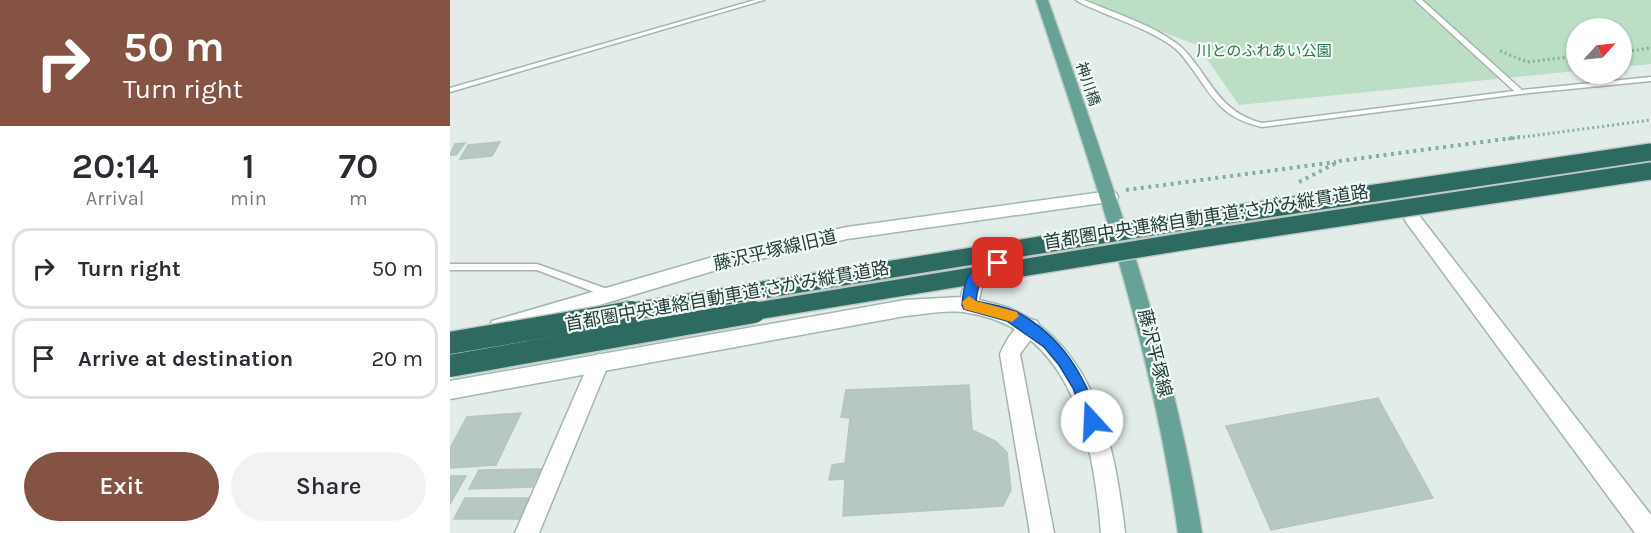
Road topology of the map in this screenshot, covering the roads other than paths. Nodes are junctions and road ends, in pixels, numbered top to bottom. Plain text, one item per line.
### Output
1 (761, 0) edge
2 (1042, 0) edge
3 (1079, 0) edge
4 (1418, 0) edge
5 (1651, 79) edge
6 (450, 90) edge
7 (1520, 92) junction
8 (1651, 152) edge
9 (1651, 165) edge
10 (1651, 171) edge
11 (1107, 189) junction
12 (1412, 218) dead end
13 (1150, 235) dead end
14 (1091, 245) dead end
15 (450, 267) edge
16 (607, 293) junction
17 (969, 305) junction
18 (1030, 327) junction
19 (450, 345) edge
20 (599, 363) junction
21 (450, 366) edge
22 (450, 390) edge
23 (527, 533) edge
24 (1042, 533) edge
25 (1113, 533) edge
26 (1190, 533) edge
27 (1650, 533) edge

1 - 6 lane
2 - 11 main road, 神川橋
3 - 7 lane
4 - 7 lane
5 - 7 lane
8 - 19 highway, 首都圏中央連絡自動車道;さがみ縦貫道路, bridge
9 - 13 street
10 - 21 highway, 首都圏中央連絡自動車道;さがみ縦貫道路, bridge
11 - 16 street, 藤沢平塚線旧道
11 - 26 main road, 藤沢平塚線
12 - 27 street
14 - 17 street
15 - 16 lane
16 - 19 street, 藤沢平塚線旧道
17 - 18 street
17 - 20 street
18 - 24 street
18 - 25 street
20 - 22 street
20 - 23 street

